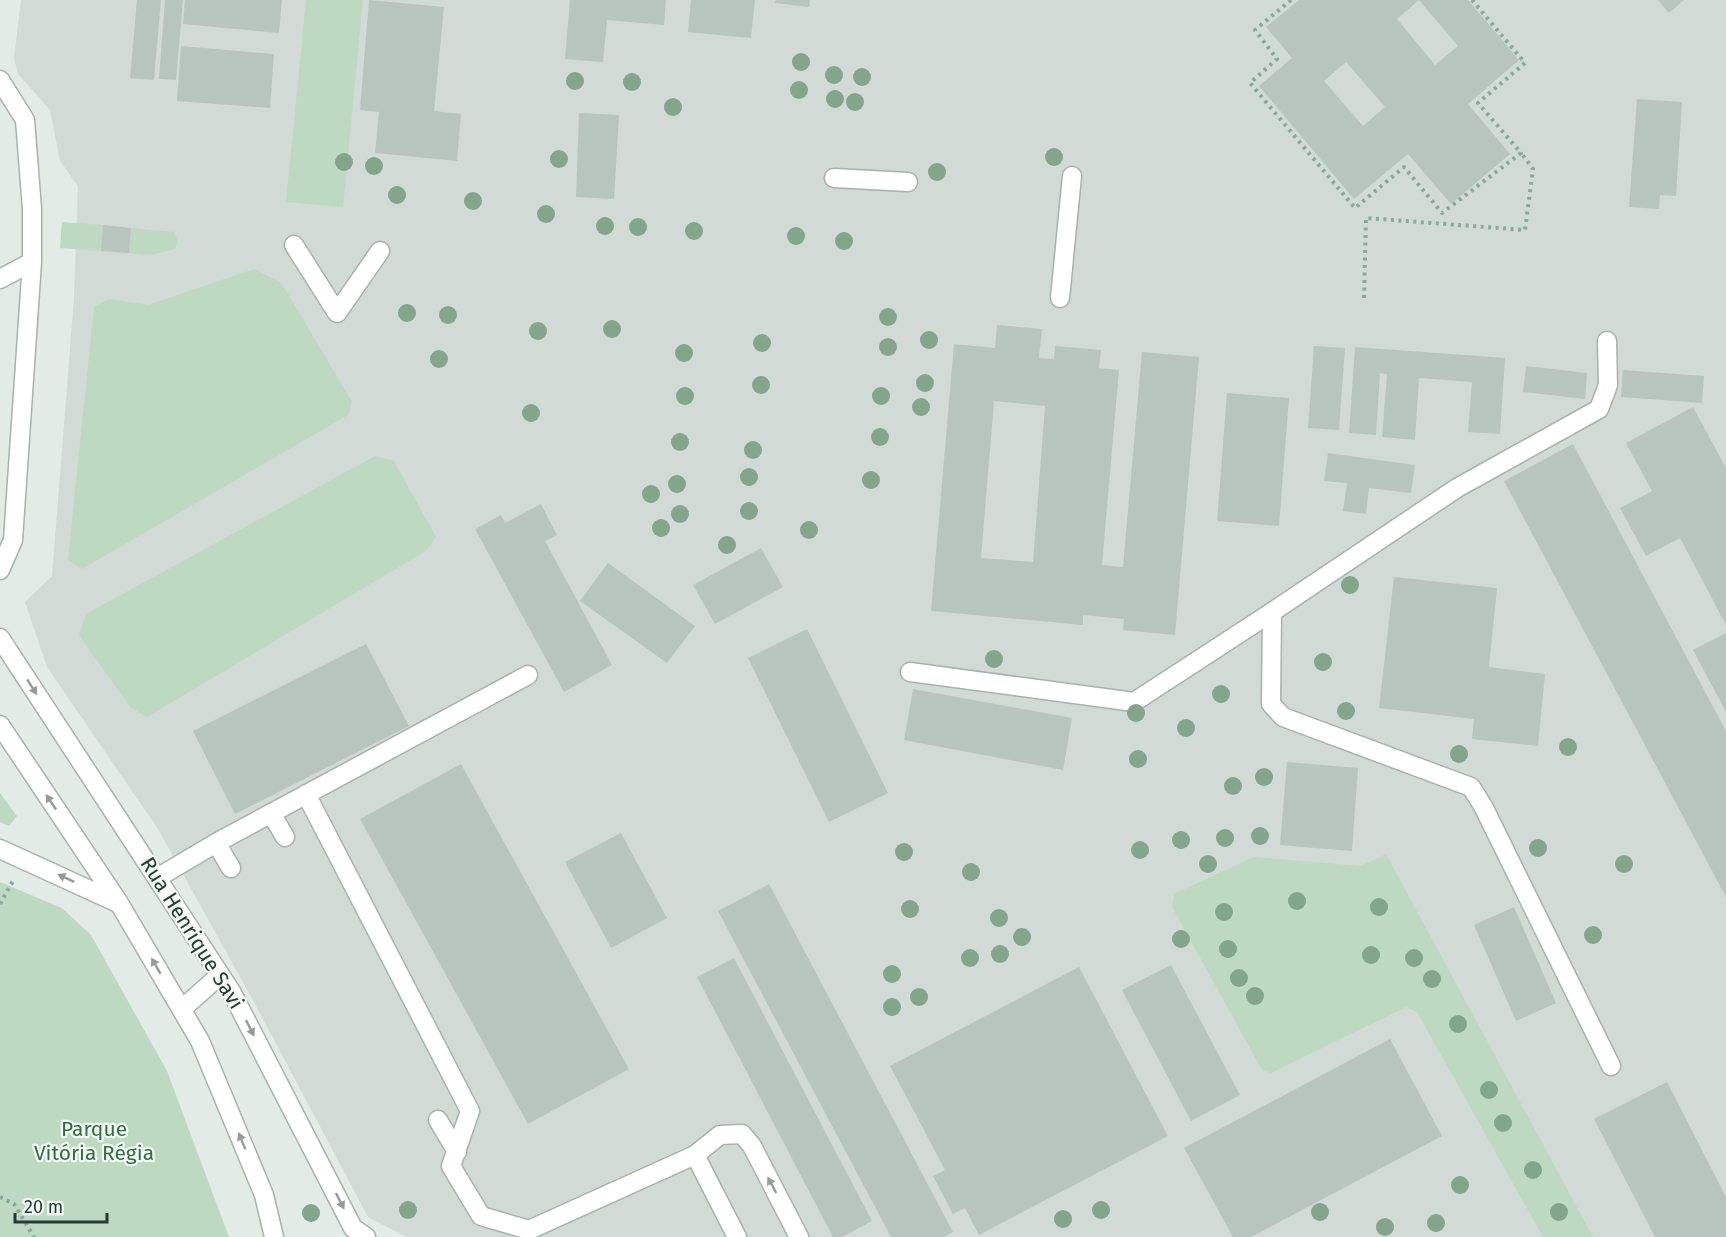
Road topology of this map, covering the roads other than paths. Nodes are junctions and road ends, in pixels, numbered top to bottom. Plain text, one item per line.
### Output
1 (0, 80) edge
2 (1072, 176) dead end
3 (834, 178) dead end
4 (908, 182) dead end
5 (294, 245) dead end
6 (381, 252) dead end
7 (32, 262) junction
8 (0, 279) edge
9 (1060, 298) dead end
10 (1607, 341) dead end
11 (0, 570) edge
12 (1272, 612) junction
13 (0, 638) edge
14 (910, 672) dead end
15 (528, 675) dead end
16 (0, 725) edge
17 (306, 794) junction
18 (272, 813) junction
19 (285, 837) dead end
20 (216, 843) junction
21 (0, 849) edge
22 (231, 868) dead end
23 (157, 878) junction
24 (119, 903) junction
25 (220, 975) junction
26 (182, 1009) junction
27 (1611, 1066) dead end
28 (438, 1120) dead end
29 (457, 1152) junction
30 (695, 1155) junction
31 (274, 1237) edge
32 (366, 1237) edge
33 (737, 1237) edge
34 (799, 1237) edge

1 - 7 street
2 - 9 street
3 - 4 street
5 - 6 street
7 - 8 street
7 - 11 street
10 - 12 street
12 - 14 street
12 - 27 street
13 -> 23 street, Rua Henrique Savi
15 - 17 street
24 -> 16 street
17 - 18 street
17 - 29 street
18 - 19 street
18 - 20 street
20 - 22 street
20 - 23 street
24 -> 21 street
23 - 25 street, Rua Henrique Savi
26 -> 24 street
25 - 26 street
25 -> 32 street, Rua Henrique Savi
31 -> 26 street
28 - 29 street
29 - 30 street
30 - 33 street
34 -> 30 street

